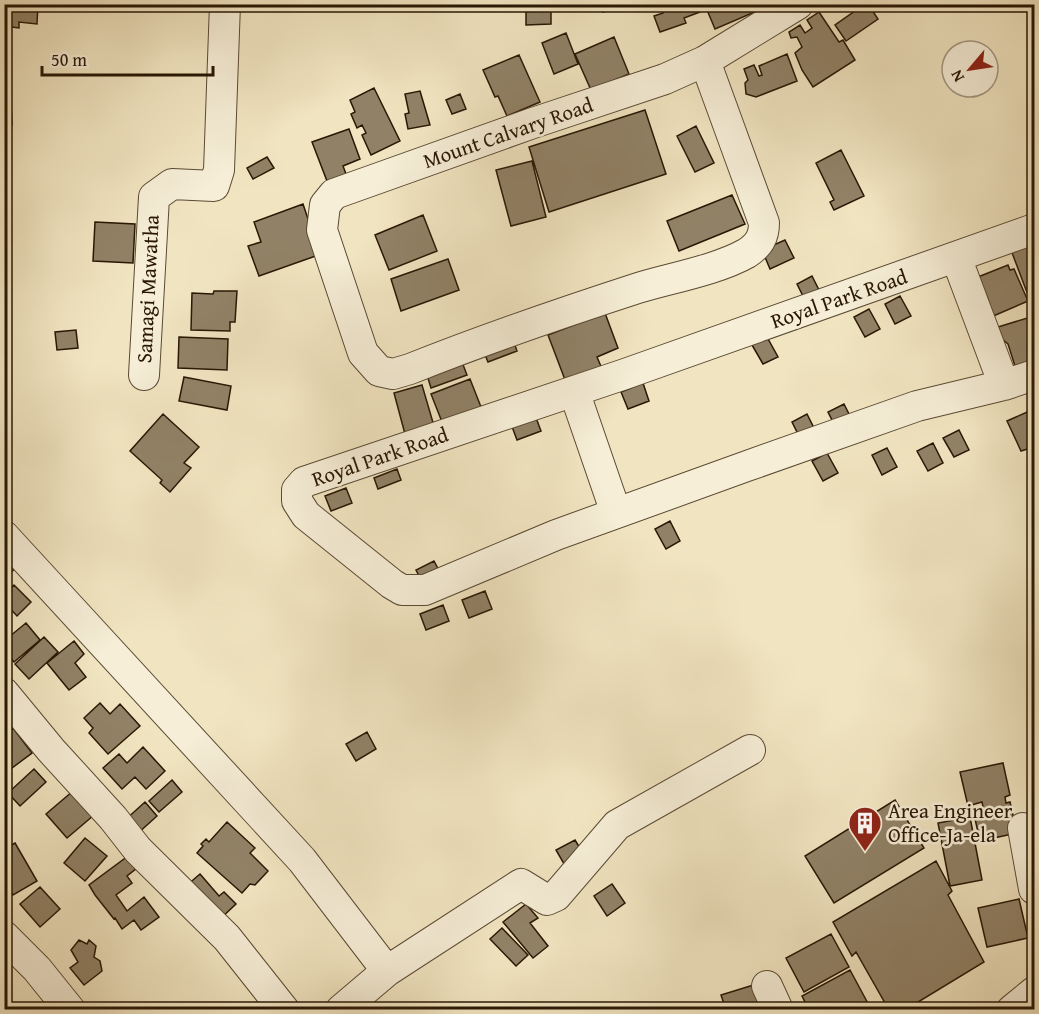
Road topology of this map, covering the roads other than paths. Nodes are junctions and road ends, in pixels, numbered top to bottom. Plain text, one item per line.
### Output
1 (225, 4) edge
2 (798, 4) edge
3 (705, 61) junction
4 (1035, 229) edge
5 (956, 257) junction
6 (144, 375) dead end
7 (1035, 375) edge
8 (1004, 385) junction
9 (574, 391) junction
10 (616, 513) junction
11 (4, 536) edge
12 (4, 693) edge
13 (750, 750) dead end
14 (1023, 828) dead end
15 (1035, 889) edge
16 (4, 936) edge
17 (387, 971) junction
18 (1035, 993) edge
19 (70, 1010) edge
20 (284, 1010) edge
21 (341, 1010) edge
22 (1012, 1010) edge

1 - 6 street, Samagi Mawatha
2 - 3 street, Mount Calvary Road
3 - 3 street, Mount Calvary Road
4 - 5 street, Royal Park Road
5 - 8 street
5 - 9 street, Royal Park Road
7 - 8 street, Royal Park Road
8 - 10 street, Royal Park Road
9 - 10 street
9 - 10 street, Royal Park Road
11 - 17 street
12 - 20 street
13 - 17 street
14 - 15 street
16 - 19 street
17 - 21 street
18 - 22 street

